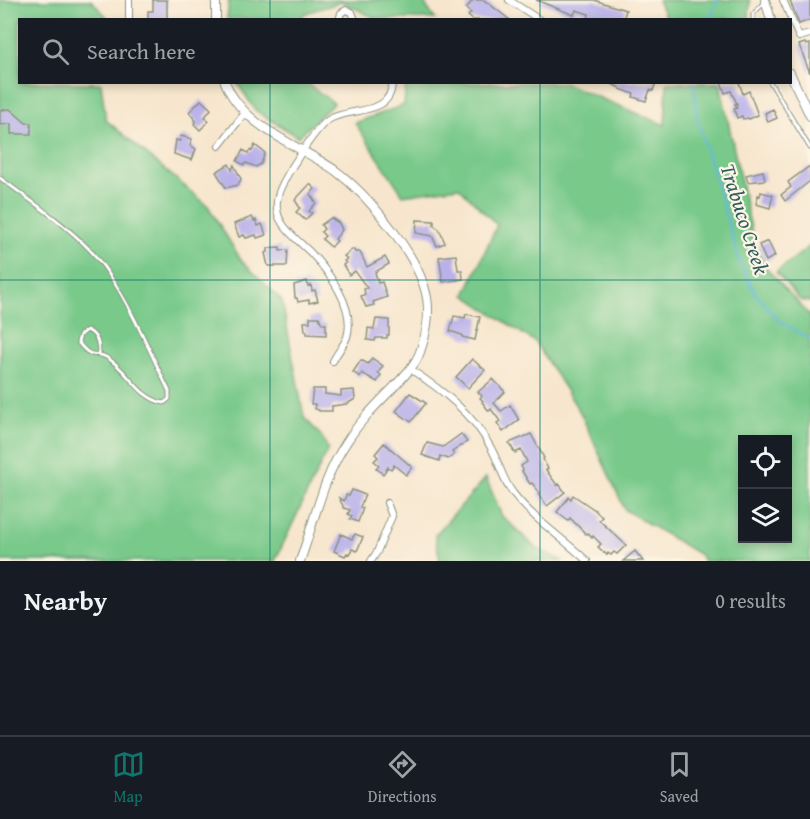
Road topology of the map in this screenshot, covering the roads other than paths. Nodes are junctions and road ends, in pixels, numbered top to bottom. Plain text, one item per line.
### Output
1 (129, 0) edge
2 (216, 0) edge
3 (509, 0) edge
4 (783, 0) edge
5 (765, 1) edge
6 (129, 18) edge
7 (216, 18) edge
8 (340, 18) edge
9 (354, 18) edge
10 (537, 18) edge
11 (753, 18) edge
12 (770, 18) edge
13 (791, 18) edge
14 (792, 21) edge
15 (810, 34) edge
16 (792, 77) edge
17 (226, 84) edge
18 (392, 84) edge
19 (771, 84) edge
20 (244, 114) junction
21 (810, 116) edge
22 (219, 146) dead end
23 (810, 148) edge
24 (303, 150) junction
25 (0, 178) edge
26 (99, 355) junction
27 (333, 361) dead end
28 (410, 369) junction
29 (387, 503) dead end
30 (303, 560) edge
31 (370, 561) edge
32 (587, 561) edge

1 - 6 street
2 - 7 street
3 - 10 street
4 - 13 street
5 - 11 lane
5 - 12 street
8 - 9 street
14 - 15 street
16 - 21 street
17 - 20 street
18 - 24 street
19 - 23 lane
20 - 22 street
20 - 24 street
24 - 27 street
24 - 28 street
25 - 26 lane
26 - 26 lane
28 - 30 street
28 - 32 street
29 - 31 street

